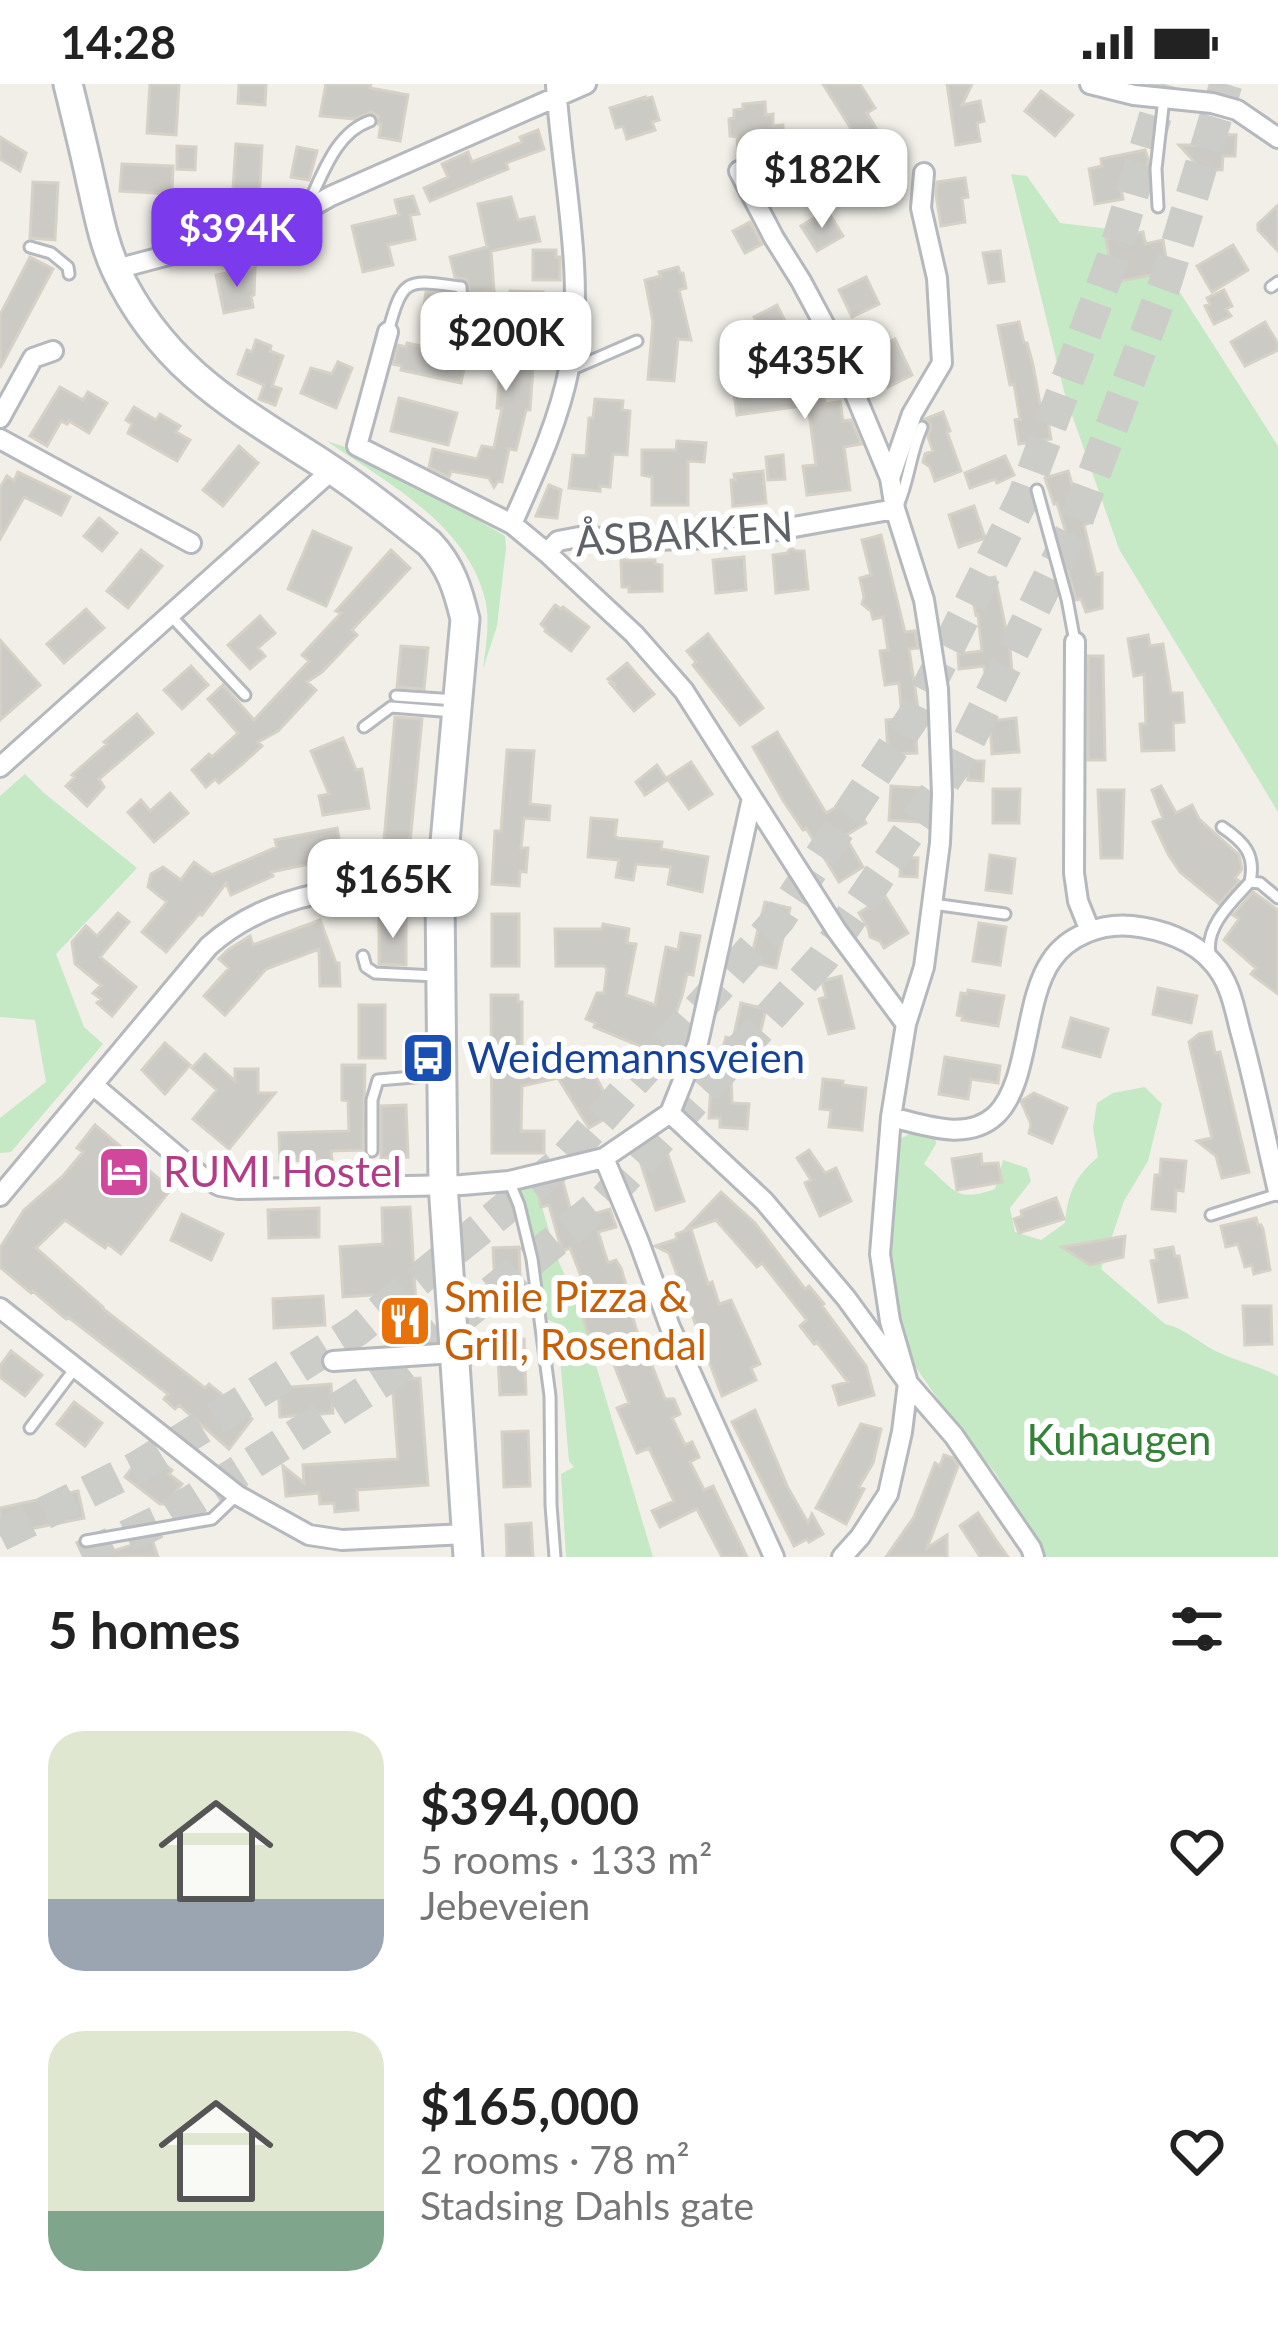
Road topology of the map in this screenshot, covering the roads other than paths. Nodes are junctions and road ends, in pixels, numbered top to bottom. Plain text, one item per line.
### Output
1 (68, 84) edge
2 (586, 84) edge
3 (1090, 84) edge
4 (556, 90) edge
5 (1164, 98) junction
6 (370, 121) dead end
7 (1278, 138) edge
8 (740, 171) dead end
9 (924, 173) dead end
10 (312, 208) junction
11 (1158, 208) dead end
12 (30, 247) dead end
13 (116, 269) junction
14 (69, 274) dead end
15 (462, 300) dead end
16 (388, 332) joint
17 (637, 340) dead end
18 (53, 351) dead end
19 (569, 366) junction
20 (0, 418) edge
21 (922, 427) dead end
22 (0, 439) edge
23 (332, 470) junction
24 (890, 478) junction
25 (1037, 490) dead end
26 (895, 509) junction
27 (512, 524) junction
28 (191, 543) dead end
29 (547, 553) junction
30 (171, 616) junction
31 (1075, 642) joint
32 (245, 694) dead end
33 (396, 695) dead end
34 (459, 706) junction
35 (364, 727) dead end
36 (0, 767) edge
37 (752, 798) junction
38 (1222, 827) dead end
39 (1250, 882) junction
40 (440, 885) junction
41 (1278, 898) edge
42 (933, 904) junction
43 (1005, 914) dead end
44 (1090, 931) junction
45 (363, 956) dead end
46 (1210, 959) junction
47 (441, 976) junction
48 (906, 1024) junction
49 (442, 1075) junction
50 (93, 1084) junction
51 (670, 1113) junction
52 (891, 1117) junction
53 (372, 1151) dead end
54 (604, 1158) junction
55 (508, 1181) junction
56 (443, 1184) junction
57 (1278, 1192) edge
58 (0, 1196) edge
59 (1211, 1215) dead end
60 (0, 1308) edge
61 (454, 1353) junction
62 (333, 1361) dead end
63 (76, 1367) junction
64 (908, 1383) junction
65 (30, 1428) dead end
66 (237, 1495) junction
67 (86, 1541) dead end
68 (467, 1545) edge
69 (555, 1557) edge
70 (774, 1557) edge
71 (842, 1557) edge
72 (1034, 1557) edge

1 - 13 main road
2 - 4 street
3 - 5 street
4 - 10 street
4 - 19 street
5 - 7 street
5 - 11 lane
6 - 10 lane
8 - 24 street
9 - 24 street
10 - 13 street
12 - 14 lane
13 - 23 main road
15 - 16 lane
16 - 27 street
17 - 19 lane
18 - 20 street
19 - 27 street
21 - 26 lane
22 - 28 street
23 - 30 street
23 - 34 main road
24 - 26 street
25 - 31 lane
26 - 29 street, ÅSBAKKEN
26 - 42 street
27 - 29 street
29 - 37 street
30 - 32 lane
30 - 36 street
31 - 44 street
33 - 34 lane
34 - 35 lane
34 - 40 main road
37 - 48 street
37 - 51 street
38 - 39 lane
39 - 41 lane
39 - 46 lane
40 - 47 main road
40 - 50 street
42 - 43 lane
42 - 48 street
44 - 46 street
44 - 52 street
45 - 47 lane
46 - 57 street
47 - 49 main road
48 - 52 street
49 - 53 lane
49 - 56 main road
50 - 56 street
50 - 58 street
51 - 54 street
51 - 64 street
52 - 64 street
54 - 55 street
54 - 70 street
55 - 56 street
55 - 69 lane
56 - 61 main road
57 - 59 lane
60 - 63 street
61 - 62 street
61 - 68 main road
63 - 65 lane
63 - 66 street
64 - 71 street
64 - 72 street
66 - 67 lane
66 - 68 street

